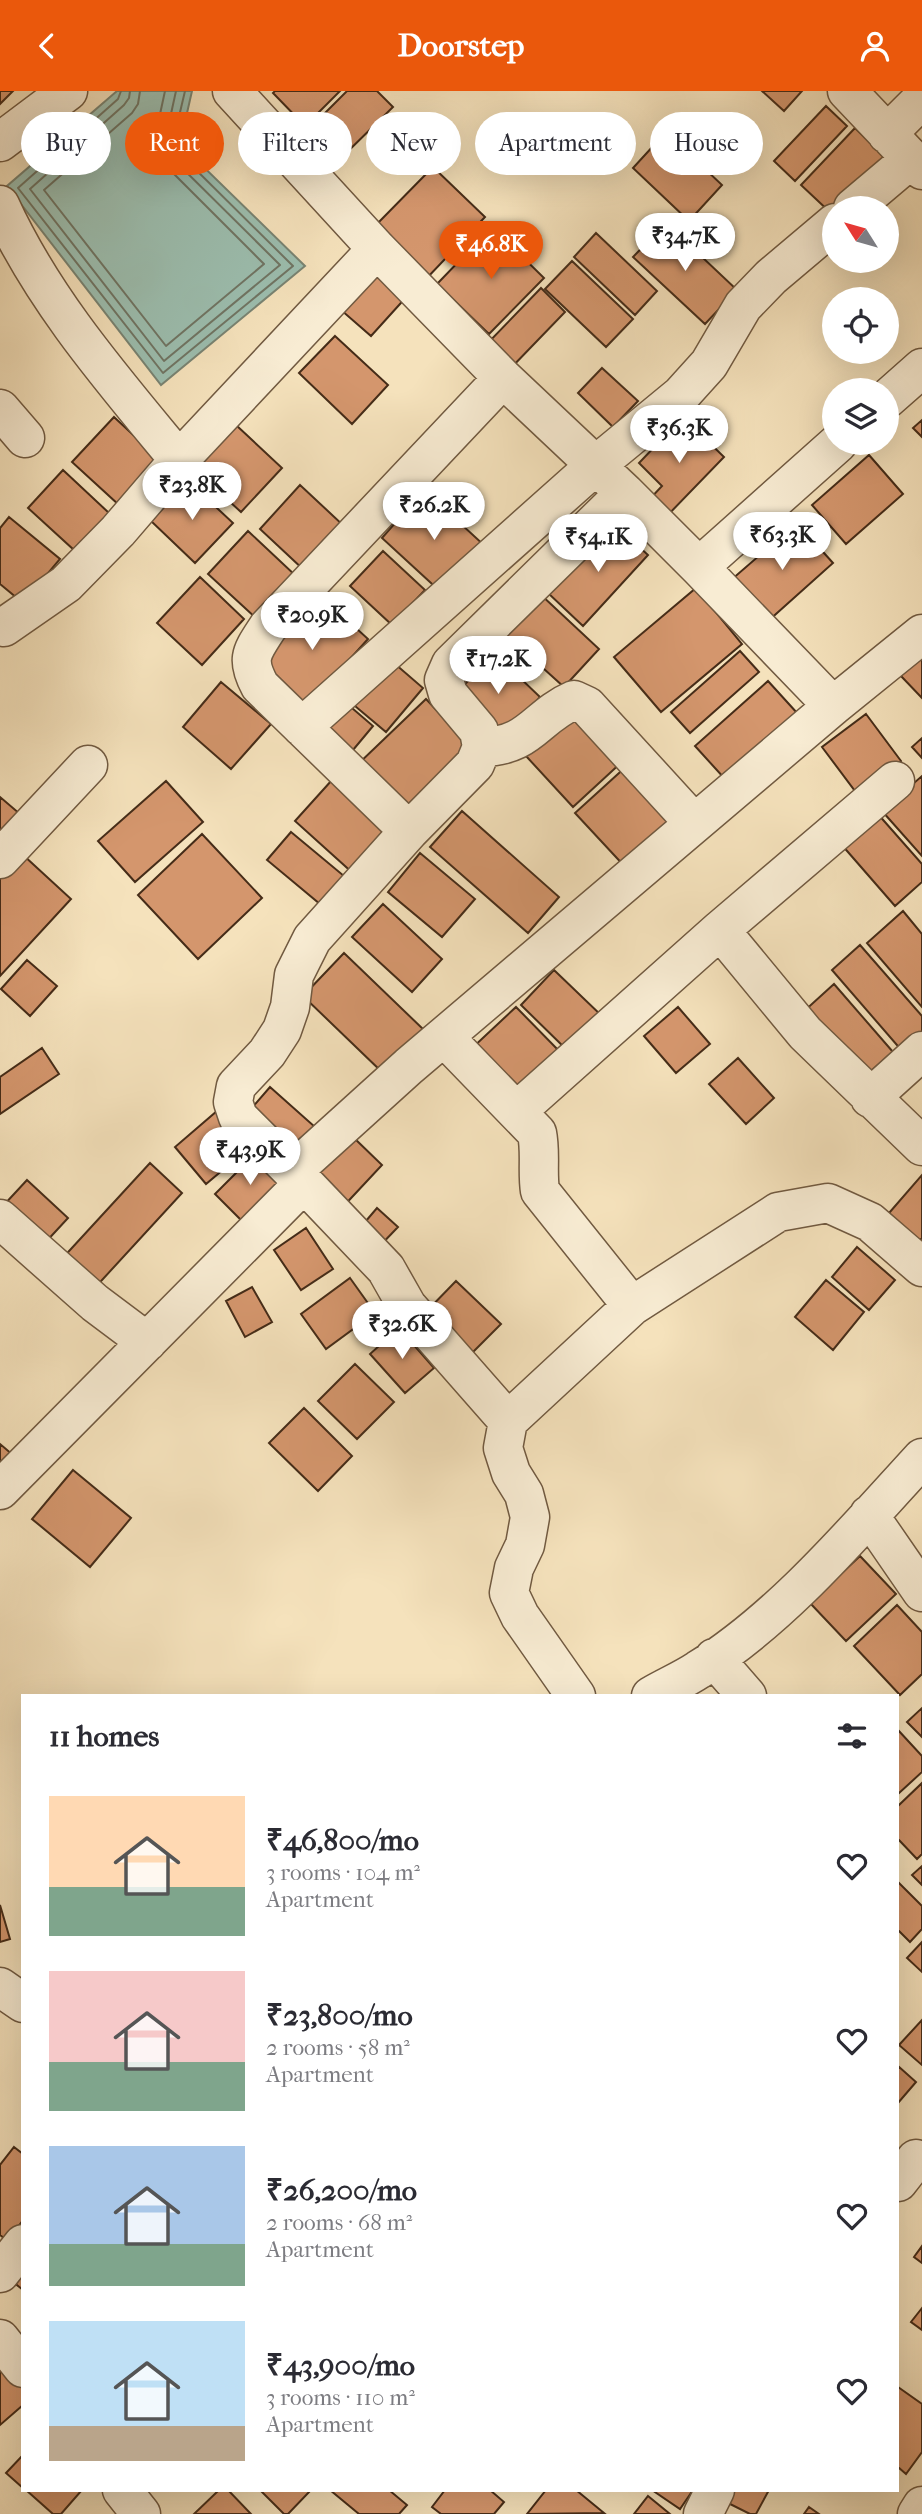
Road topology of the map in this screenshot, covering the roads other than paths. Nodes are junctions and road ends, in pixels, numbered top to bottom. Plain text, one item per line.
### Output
1 (68, 91) edge
2 (232, 91) edge
3 (847, 91) edge
4 (922, 99) edge
5 (0, 142) edge
6 (907, 154) edge
7 (865, 196) edge
8 (0, 205) edge
9 (822, 234) edge
10 (377, 249) junction
11 (922, 368) edge
12 (503, 378) junction
13 (899, 388) edge
14 (0, 409) edge
15 (25, 438) dead end
16 (825, 455) edge
17 (179, 460) junction
18 (596, 465) junction
19 (625, 493) junction
20 (699, 567) junction
21 (4, 627) dead end
22 (922, 634) edge
23 (833, 706) junction
24 (302, 727) junction
25 (482, 747) junction
26 (88, 765) dead end
27 (895, 781) dead end
28 (694, 823) junction
29 (409, 831) junction
30 (0, 859) edge
31 (720, 930) junction
32 (444, 1037) junction
33 (922, 1051) edge
34 (870, 1098) junction
35 (517, 1110) junction
36 (922, 1146) edge
37 (299, 1177) junction
38 (0, 1219) edge
39 (922, 1267) edge
40 (632, 1305) junction
41 (147, 1342) junction
42 (508, 1421) junction
43 (922, 1458) edge
44 (0, 1490) edge
45 (869, 1515) junction
46 (922, 1592) edge
47 (714, 1658) junction
48 (575, 1694) edge
49 (655, 1694) edge
50 (745, 1694) edge
51 (0, 1987) edge
52 (21, 2002) edge
53 (21, 2246) edge
54 (0, 2273) edge
55 (0, 2339) edge
56 (21, 2365) edge
57 (124, 2492) edge
58 (714, 2492) edge
59 (922, 2506) edge
60 (141, 2514) edge
61 (702, 2514) edge
62 (917, 2514) edge

1 - 5 street
2 - 10 street
3 - 6 street
4 - 6 street
6 - 7 street
8 - 17 street
9 - 18 street
10 - 12 street
10 - 17 street
11 - 13 street
12 - 18 street
12 - 24 street
14 - 15 street
16 - 20 street
17 - 21 street
18 - 19 street
18 - 24 street
19 - 20 street
19 - 25 street
20 - 23 street
22 - 23 street
23 - 28 street
24 - 29 street
25 - 28 street
25 - 29 street
26 - 30 street
27 - 31 street
28 - 32 street
29 - 37 street
31 - 34 street
31 - 35 street
32 - 35 street
32 - 37 street
33 - 34 street
34 - 36 street
35 - 40 street
37 - 41 street
37 - 42 street
38 - 41 street
39 - 40 street
40 - 42 street
41 - 44 street
42 - 48 street
43 - 45 street
45 - 46 street
45 - 47 street
47 - 49 street
47 - 50 street
51 - 52 street
53 - 54 street
55 - 56 street
57 - 60 street
58 - 61 street
59 - 62 street

